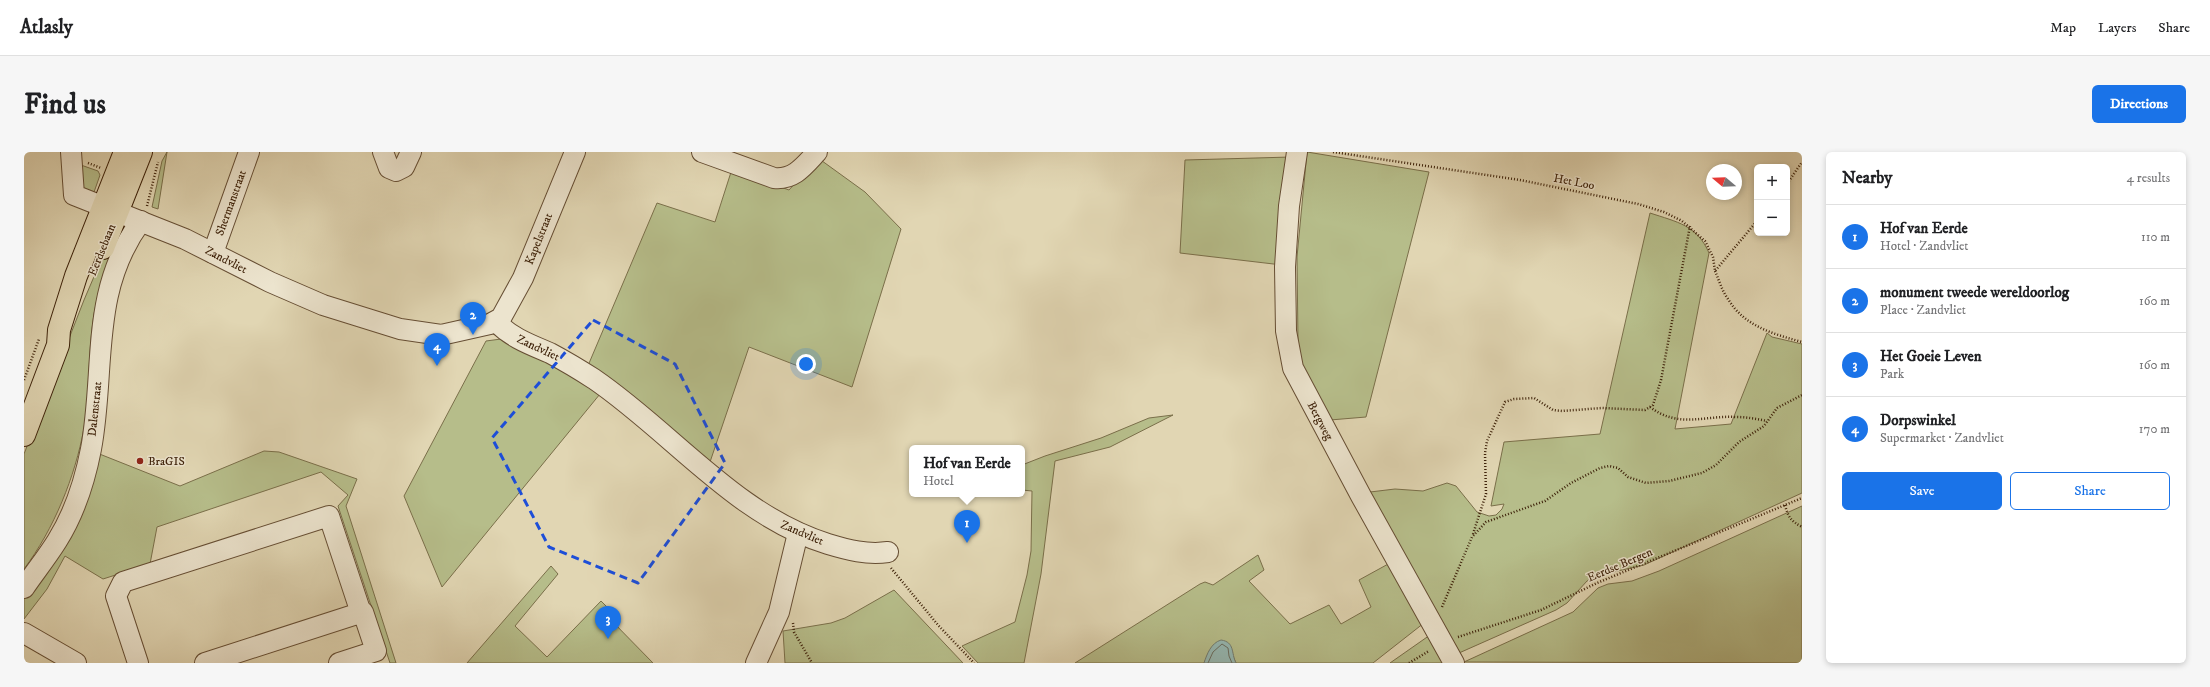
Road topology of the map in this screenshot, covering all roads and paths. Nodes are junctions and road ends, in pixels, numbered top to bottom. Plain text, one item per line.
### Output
1 (70, 152) edge
2 (124, 152) edge
3 (250, 152) edge
4 (383, 152) edge
5 (411, 152) edge
6 (575, 152) edge
7 (702, 152) edge
8 (817, 152) edge
9 (1297, 152) edge
10 (1333, 152) edge
11 (150, 156) edge
12 (1802, 162) edge
13 (1790, 180) edge
14 (110, 209) junction
15 (144, 216) junction
16 (1754, 225) edge
17 (1690, 226) junction
18 (213, 253) junction
19 (1715, 271) junction
20 (496, 322) junction
21 (1802, 342) edge
22 (1802, 395) edge
23 (1650, 406) junction
24 (1767, 421) junction
25 (24, 435) edge
26 (1802, 498) edge
27 (1785, 505) junction
28 (1802, 527) edge
29 (798, 533) junction
30 (1472, 536) junction
31 (886, 557) joint
32 (24, 588) edge
33 (361, 612) junction
34 (24, 633) edge
35 (1439, 634) junction
36 (76, 663) edge
37 (138, 663) edge
38 (205, 663) edge
39 (339, 663) edge
40 (756, 663) edge
41 (974, 663) edge
42 (1408, 663) edge
43 (1454, 663) edge

1 - 14 street, Zandvliet
2 - 14 main road, Eerdsebaan
3 - 18 street, Shermanstraat
4 - 5 street
6 - 20 street, Kapelstraat
7 - 8 street
9 - 35 street, Bergweg
10 - 17 path, Het Loo
11 - 14 main road, Eerdsebaan
11 - 15 path
12 - 13 path
14 - 15 street, Zandvliet
14 - 25 main road, Eerdsebaan
15 - 18 street, Zandvliet
15 - 32 street, Dalenstraat
16 - 19 path
17 - 19 path, Het Loo
17 - 23 path
18 - 20 street, Zandvliet
19 - 21 path, Het Loo
20 - 29 street, Zandvliet
22 - 24 path
23 - 24 path
23 - 30 path
24 - 30 path
26 - 27 path, Eerdse Bergen
27 - 28 path
27 - 35 path, Eerdse Bergen
29 - 31 street, Zandvliet
29 - 40 street
30 - 35 path
31 - 41 path
33 - 37 street
33 - 38 street
33 - 39 street
34 - 36 street
35 - 42 path, Eerdse Bergen
35 - 43 street, Bergweg

